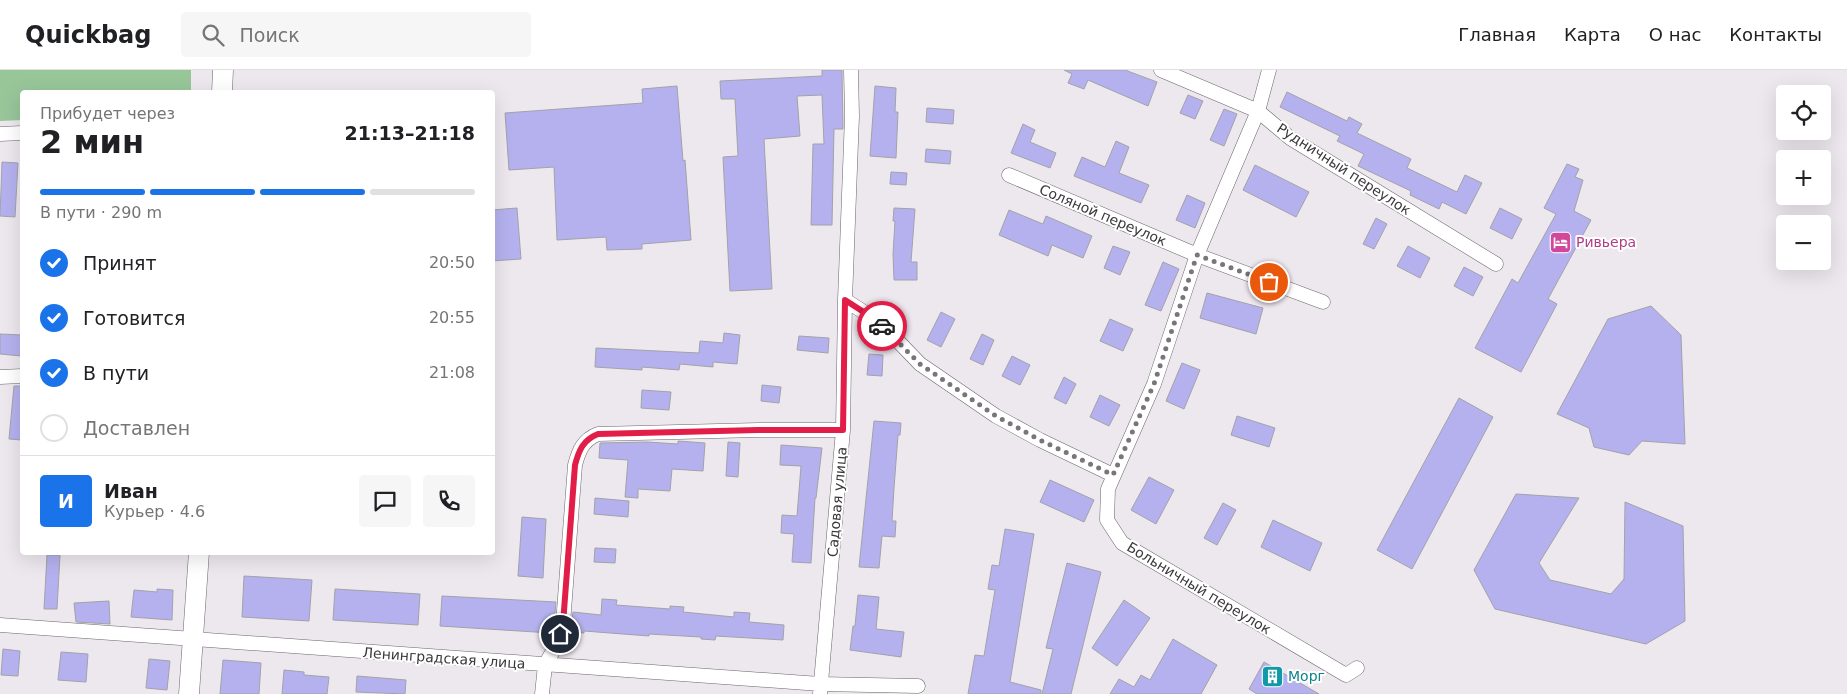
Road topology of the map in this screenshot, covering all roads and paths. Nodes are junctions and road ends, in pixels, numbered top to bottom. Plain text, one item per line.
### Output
1 (223, 70) edge
2 (851, 70) edge
3 (1161, 70) edge
4 (1269, 70) edge
5 (222, 90) edge
6 (1258, 111) junction
7 (20, 133) edge
8 (0, 134) edge
9 (1009, 175) dead end
10 (1197, 255) junction
11 (1496, 264) dead end
12 (845, 300) junction
13 (1323, 302) dead end
14 (0, 376) edge
15 (20, 376) edge
16 (843, 430) junction
17 (1113, 475) junction
18 (199, 555) edge
19 (0, 625) edge
20 (194, 639) junction
21 (545, 665) junction
22 (1357, 668) dead end
23 (918, 686) dead end
24 (820, 689) edge
25 (189, 694) edge
26 (542, 694) edge

1 - 5 street
2 - 12 street, Садовая улица
3 - 6 street, Рудничный переулок
4 - 6 street
6 - 10 street
6 - 11 street, Рудничный переулок
7 - 8 street
9 - 10 street, Соляной переулок
10 - 13 street, Соляной переулок
10 - 17 street
12 - 16 street, Садовая улица
12 - 17 street
14 - 15 street
16 - 21 street
16 - 24 street, Садовая улица
17 - 22 street, Больничный переулок
18 - 20 street
19 - 20 street, Ленинградская улица
20 - 21 street, Ленинградская улица
20 - 25 street
21 - 24 street, Ленинградская улица
21 - 26 street
23 - 24 street, Ленинградская улица

